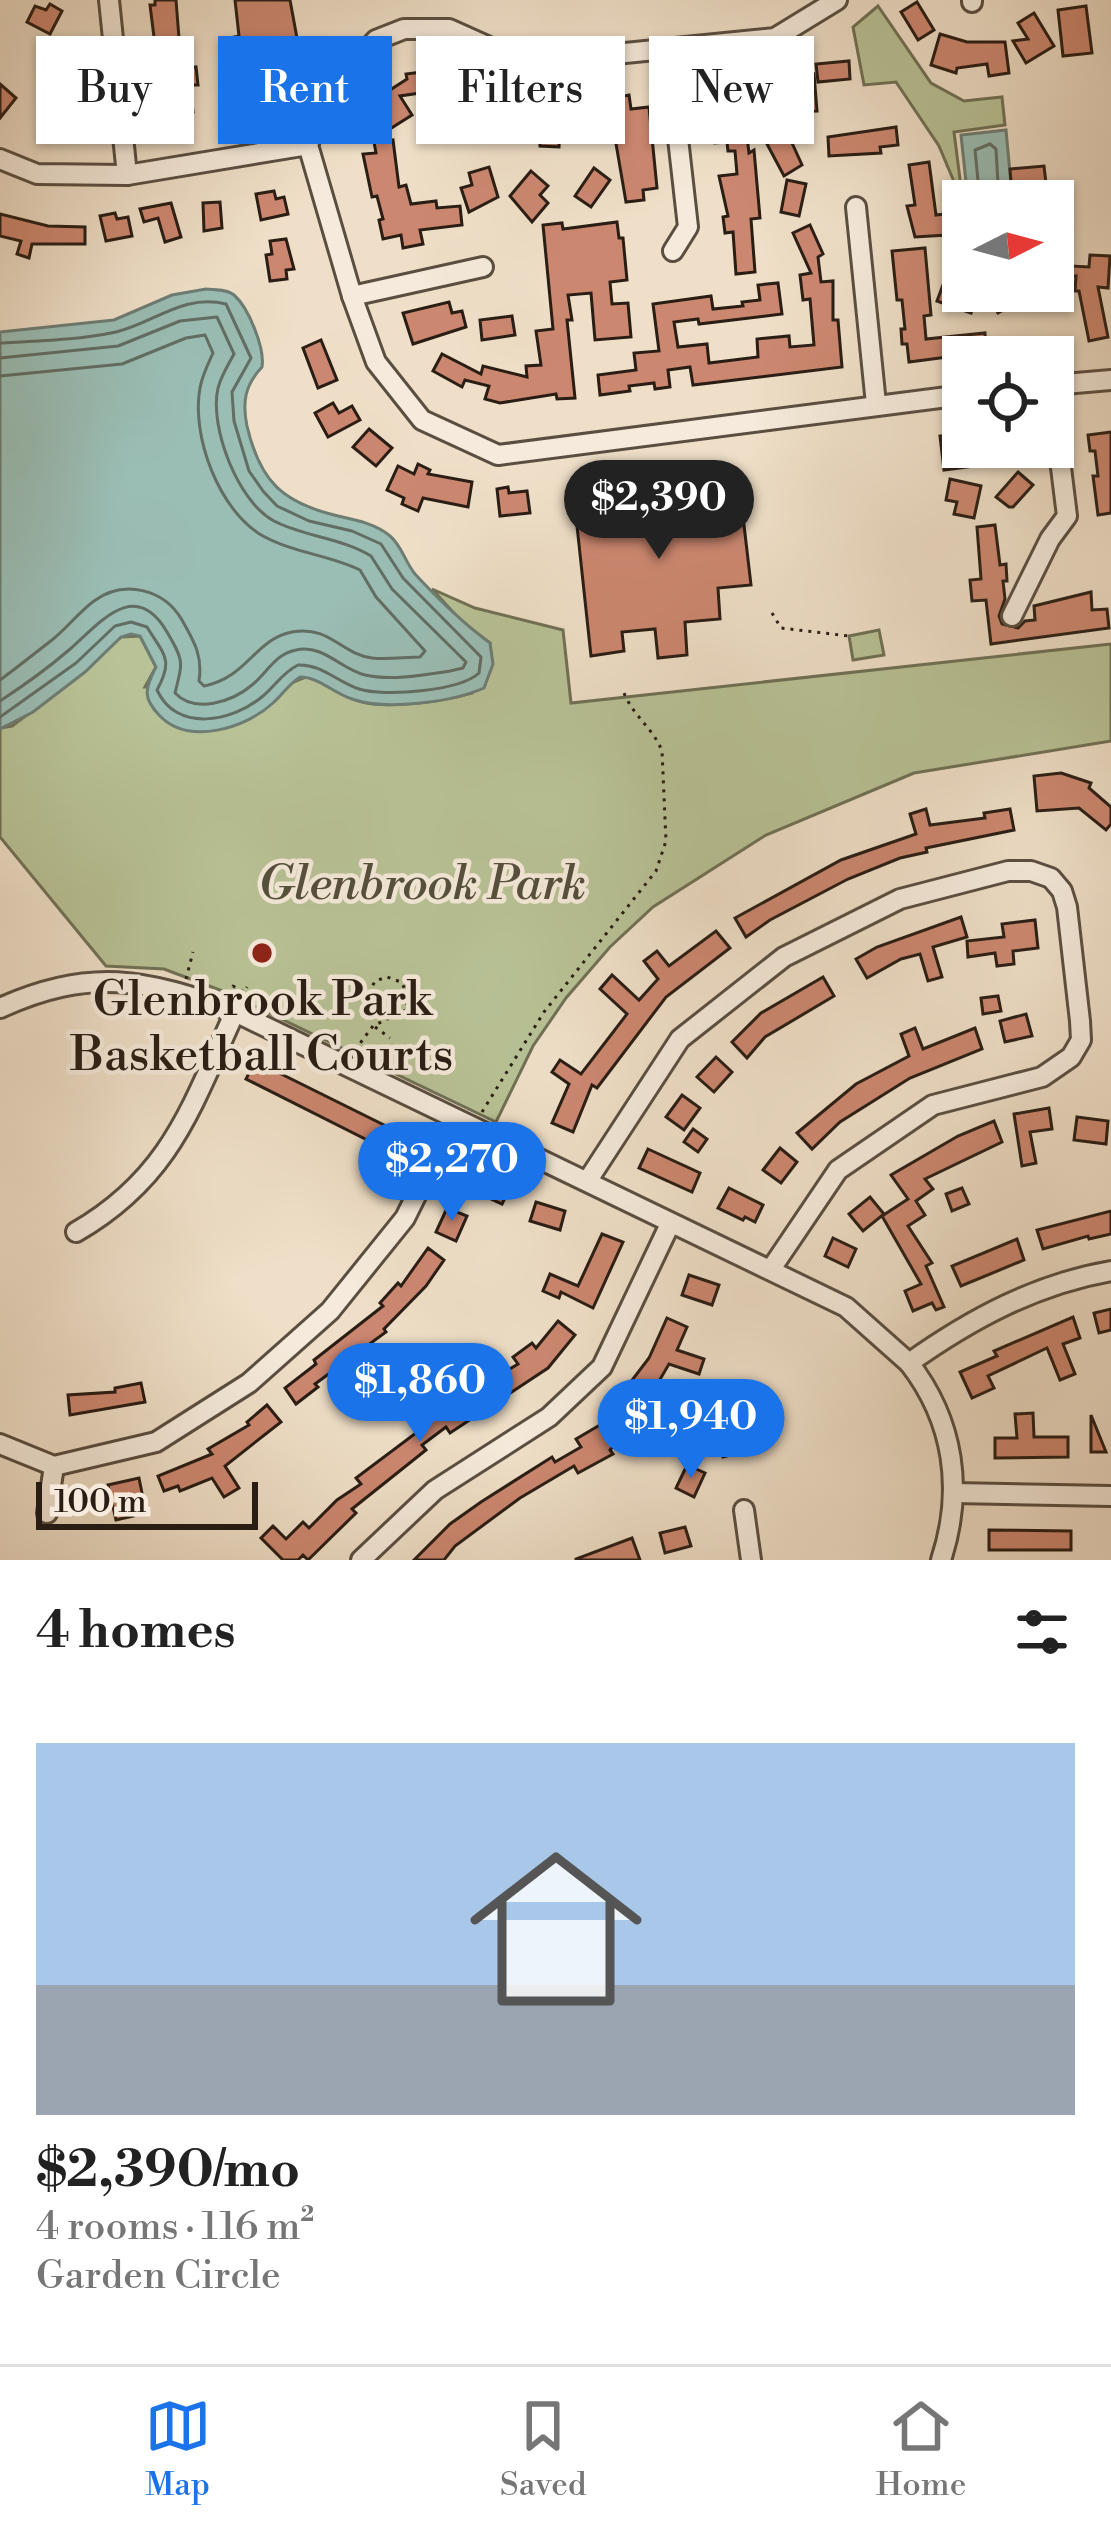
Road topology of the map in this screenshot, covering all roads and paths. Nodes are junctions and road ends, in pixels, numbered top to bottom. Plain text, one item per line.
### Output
1 (109, 0) edge
2 (837, 0) edge
3 (778, 36) edge
4 (649, 52) edge
5 (679, 144) edge
6 (308, 145) junction
7 (0, 159) edge
8 (127, 175) junction
9 (856, 207) dead end
10 (673, 251) dead end
11 (483, 267) dead end
12 (352, 296) junction
13 (1111, 380) edge
14 (1074, 384) edge
15 (942, 397) edge
16 (876, 404) junction
17 (1060, 468) edge
18 (772, 613) dead end
19 (1012, 616) dead end
20 (849, 636) dead end
21 (624, 694) dead end
22 (194, 952) dead end
23 (371, 989) dead end
24 (183, 992) junction
25 (0, 1008) edge
26 (406, 1010) junction
27 (235, 1012) junction
28 (414, 1024) dead end
29 (374, 1027) junction
30 (390, 1038) dead end
31 (1068, 1060) junction
32 (347, 1068) junction
33 (1084, 1076) dead end
34 (461, 1123) junction
35 (589, 1180) junction
36 (670, 1224) junction
37 (76, 1232) dead end
38 (771, 1269) junction
39 (1111, 1271) edge
40 (910, 1363) junction
41 (0, 1444) edge
42 (54, 1466) junction
43 (954, 1493) junction
44 (1111, 1496) edge
45 (744, 1510) dead end
46 (47, 1513) dead end
47 (361, 1560) edge
48 (751, 1560) edge
49 (941, 1560) edge

1 - 8 street
2 - 3 street
4 - 6 street
5 - 10 street
6 - 8 street
6 - 12 street
7 - 8 street
9 - 16 street
11 - 12 street
12 - 16 street
13 - 14 street
15 - 16 street
17 - 19 street
18 - 20 path
21 - 34 path
22 - 24 path
23 - 26 path
24 - 25 street
24 - 27 street
26 - 28 path
26 - 29 path
27 - 32 street
27 - 37 street
29 - 30 path
29 - 32 path
31 - 33 street
31 - 35 street
31 - 38 street
32 - 34 street
34 - 35 street
34 - 42 street
35 - 36 street
36 - 38 street
36 - 47 street
38 - 40 street
39 - 40 street
40 - 43 street
41 - 42 street
42 - 46 street
43 - 44 street
43 - 49 street
45 - 48 street

